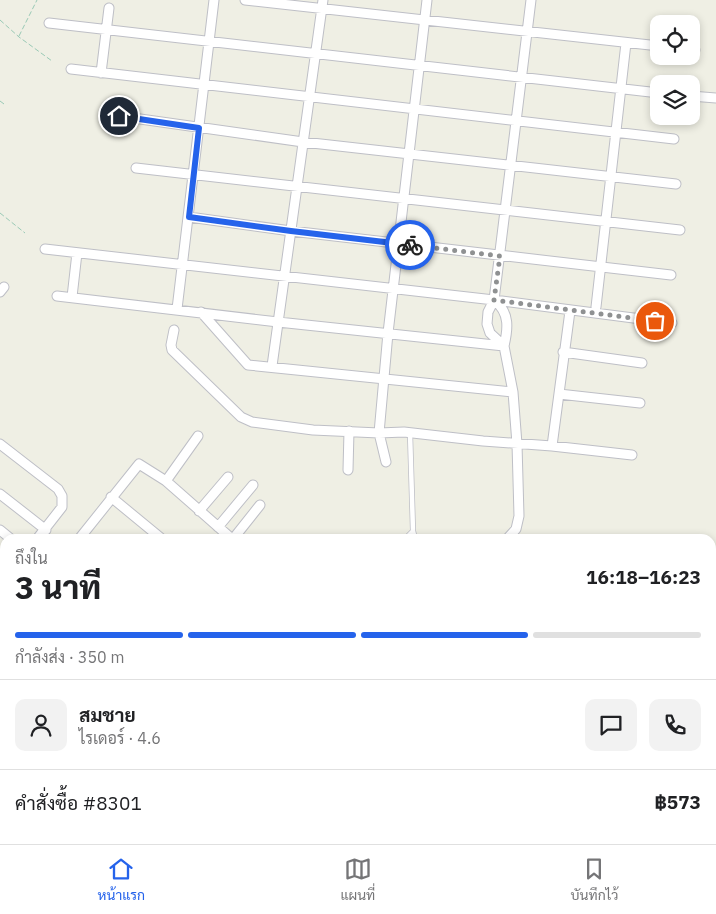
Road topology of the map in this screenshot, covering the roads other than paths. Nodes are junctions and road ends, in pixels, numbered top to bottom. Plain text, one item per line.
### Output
1 (214, 0) edge
2 (245, 0) edge
3 (427, 0) edge
4 (531, 0) edge
5 (322, 4) edge
6 (109, 8) dead end
7 (425, 20) junction
8 (49, 23) dead end
9 (106, 30) junction
10 (527, 31) junction
11 (209, 41) junction
12 (626, 43) junction
13 (650, 45) edge
14 (315, 52) junction
15 (420, 65) junction
16 (71, 69) dead end
17 (101, 73) junction
18 (522, 77) junction
19 (204, 85) junction
20 (621, 89) junction
21 (650, 91) edge
22 (309, 96) junction
23 (700, 97) edge
24 (716, 98) edge
25 (415, 109) junction
26 (119, 116) dead end
27 (517, 121) junction
28 (199, 128) junction
29 (615, 133) junction
30 (674, 139) dead end
31 (303, 142) junction
32 (409, 154) junction
33 (511, 166) junction
34 (136, 168) dead end
35 (194, 176) junction
36 (610, 177) junction
37 (676, 184) dead end
38 (297, 187) junction
39 (404, 199) junction
40 (506, 211) junction
41 (189, 217) junction
42 (605, 222) junction
43 (680, 230) dead end
44 (291, 231) junction
45 (399, 244) junction
46 (45, 249) dead end
47 (77, 253) junction
48 (500, 256) junction
49 (182, 265) junction
50 (600, 267) junction
51 (671, 275) dead end
52 (284, 276) junction
53 (393, 290) junction
54 (57, 296) dead end
55 (72, 298) junction
56 (494, 300) junction
57 (596, 307) dead end
58 (177, 309) junction
59 (570, 311) junction
60 (201, 312) junction
61 (278, 322) junction
62 (672, 323) dead end
63 (174, 330) dead end
64 (388, 334) junction
65 (504, 346) junction
66 (563, 352) junction
67 (642, 363) dead end
68 (272, 366) junction
69 (384, 379) junction
70 (513, 392) junction
71 (559, 394) junction
72 (640, 403) dead end
73 (349, 431) junction
74 (379, 433) junction
75 (410, 433) junction
76 (198, 436) dead end
77 (0, 444) edge
78 (517, 444) junction
79 (552, 446) junction
80 (632, 455) dead end
81 (386, 462) dead end
82 (348, 470) dead end
83 (228, 477) dead end
84 (166, 481) junction
85 (253, 485) dead end
86 (0, 494) edge
87 (111, 497) junction
88 (260, 505) dead end
89 (199, 511) junction
90 (218, 527) junction
91 (46, 530) junction
92 (413, 531) junction
93 (42, 534) edge
94 (86, 534) edge
95 (156, 534) edge
96 (227, 534) edge
97 (237, 534) edge
98 (410, 534) edge
99 (414, 534) edge
100 (512, 534) edge

1 - 11 street
2 - 5 street
3 - 7 street
4 - 10 street
5 - 7 street
5 - 14 street
6 - 9 street
7 - 10 street
7 - 15 street
8 - 9 street
9 - 11 street
9 - 17 street
10 - 12 street
10 - 18 street
11 - 14 street
11 - 19 street
12 - 13 street
12 - 20 street
14 - 15 street
14 - 22 street
15 - 18 street
15 - 25 street
16 - 17 street
17 - 19 street
18 - 20 street
18 - 27 street
19 - 22 street
19 - 28 street
20 - 21 street
20 - 29 street
22 - 25 street
22 - 31 street
23 - 24 street
25 - 27 street
25 - 32 street
26 - 28 street
27 - 29 street
27 - 33 street
28 - 31 street
28 - 35 street
29 - 30 street
29 - 36 street
31 - 32 street
31 - 38 street
32 - 33 street
32 - 39 street
33 - 36 street
33 - 40 street
34 - 35 street
35 - 38 street
35 - 41 street
36 - 37 street
36 - 42 street
38 - 39 street
38 - 44 street
39 - 40 street
39 - 45 street
40 - 42 street
40 - 48 street
41 - 44 street
41 - 49 street
42 - 43 street
42 - 50 street
44 - 45 street
44 - 52 street
45 - 48 street
45 - 53 street
46 - 47 street
47 - 49 street
47 - 55 street
48 - 50 street
48 - 56 street
49 - 52 street
49 - 58 street
50 - 51 street
50 - 57 street
52 - 53 street
52 - 61 street
53 - 56 street
53 - 64 street
54 - 55 street
55 - 58 street
56 - 59 street
56 - 65 street
56 - 65 street
58 - 60 street
59 - 62 street
59 - 66 street
60 - 61 street
60 - 68 street
61 - 64 street
61 - 68 street
63 - 73 street
64 - 65 street
64 - 69 street
65 - 70 street
66 - 67 street
66 - 71 street
68 - 69 street
69 - 70 street
69 - 74 street
70 - 78 street
71 - 72 street
71 - 79 street
73 - 74 street
73 - 82 street
74 - 75 street
74 - 81 street
75 - 78 street
75 - 92 lane
76 - 84 street
77 - 91 street
78 - 79 street
78 - 100 street
79 - 80 street
83 - 89 street
84 - 87 street
84 - 89 street
85 - 90 street
86 - 91 street
87 - 94 street
87 - 95 street
88 - 97 street
89 - 90 street
90 - 96 street
91 - 93 street
92 - 98 lane
92 - 99 lane

